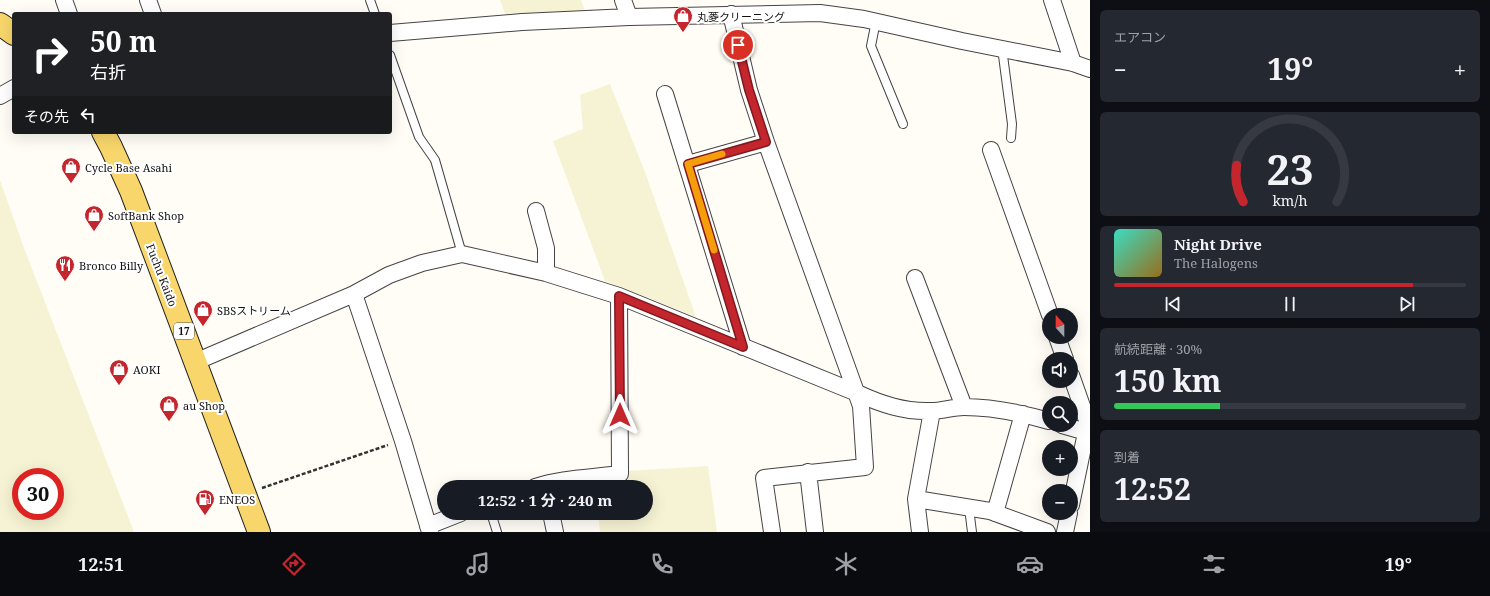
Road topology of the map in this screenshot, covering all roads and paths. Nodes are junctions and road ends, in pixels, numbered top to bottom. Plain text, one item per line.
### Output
1 (64, 0) edge
2 (148, 0) edge
3 (370, 0) edge
4 (623, 0) edge
5 (1052, 0) edge
6 (818, 7) edge
7 (68, 12) edge
8 (152, 12) edge
9 (374, 12) edge
10 (731, 14) junction
11 (629, 17) junction
12 (876, 21) junction
13 (0, 24) edge
14 (12, 33) edge
15 (392, 33) edge
16 (1002, 48) junction
17 (392, 61) edge
18 (1073, 63) junction
19 (1090, 69) edge
20 (12, 89) edge
21 (665, 94) dead end
22 (0, 96) edge
23 (903, 124) dead end
24 (104, 134) edge
25 (1011, 138) dead end
26 (766, 142) junction
27 (991, 150) dead end
28 (688, 164) junction
29 (536, 211) dead end
30 (462, 254) junction
31 (546, 273) junction
32 (915, 278) dead end
33 (354, 294) junction
34 (619, 296) junction
35 (1047, 308) edge
36 (743, 347) junction
37 (195, 362) junction
38 (1076, 388) edge
39 (857, 393) junction
40 (964, 407) junction
41 (932, 411) junction
42 (1023, 414) junction
43 (1042, 419) edge
44 (1078, 430) edge
45 (1089, 433) edge
46 (403, 441) junction
47 (808, 472) junction
48 (581, 480) edge
49 (1076, 484) edge
50 (245, 493) junction
51 (916, 499) junction
52 (969, 508) junction
53 (995, 513) junction
54 (447, 520) edge
55 (493, 520) edge
56 (552, 520) edge
57 (1068, 520) edge
58 (1026, 528) edge
59 (429, 529) edge
60 (259, 532) edge
61 (497, 532) edge
62 (555, 532) edge
63 (772, 532) edge
64 (815, 532) edge
65 (920, 532) edge
66 (972, 532) edge
67 (1047, 532) edge
68 (1065, 532) edge

1 - 7 street
2 - 8 street
3 - 9 lane
4 - 11 street
5 - 18 street
6 - 10 street
6 - 12 street
10 - 11 street
10 - 26 street
11 - 15 street
12 - 16 street
12 - 23 lane
13 - 14 main road
16 - 18 street
16 - 25 lane
17 - 30 lane
18 - 19 street
20 - 22 street
21 - 28 street
24 - 37 main road, Fuchu Kaido / 17
26 - 28 street
26 - 39 street
27 - 35 street
28 - 36 street
29 - 31 street
30 - 31 street
30 - 33 street
31 - 34 street
32 - 40 street
33 - 37 street
33 - 46 street
34 - 36 street
34 - 48 street
36 - 39 street
37 - 50 main road, Fuchu Kaido / 17
38 - 45 street
39 - 41 street
39 - 47 street
40 - 41 street
40 - 42 street
41 - 51 street
42 - 43 street
42 - 53 street
44 - 45 street
45 - 49 street
46 - 50 path
46 - 59 street
47 - 63 street
47 - 64 street
50 - 60 main road, Fuchu Kaido / 17
51 - 52 street
51 - 65 street
52 - 53 street
52 - 66 lane
53 - 58 street
54 - 59 street
55 - 61 lane
56 - 62 street
57 - 68 street
58 - 67 street

